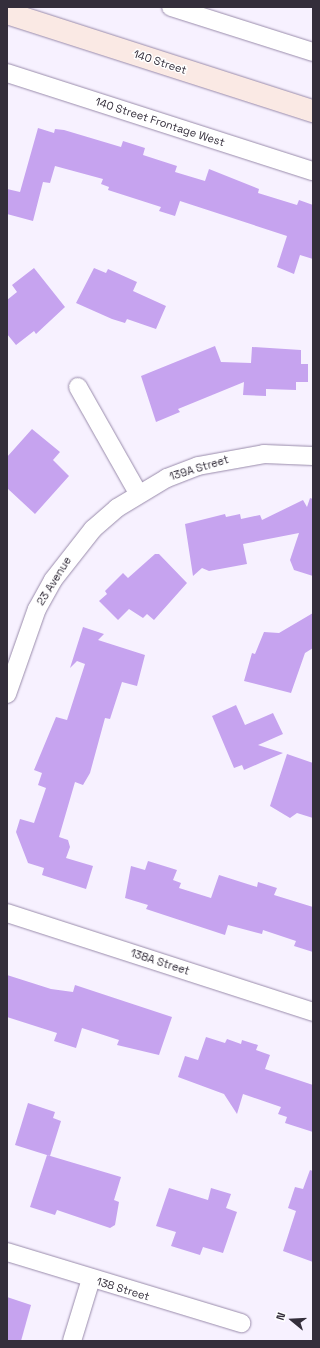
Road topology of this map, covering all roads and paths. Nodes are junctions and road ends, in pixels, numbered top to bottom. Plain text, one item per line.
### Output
1 (171, 7) edge
2 (7, 13) edge
3 (313, 52) edge
4 (7, 74) edge
5 (313, 111) edge
6 (313, 171) edge
7 (78, 387) dead end
8 (313, 456) edge
9 (138, 493) junction
10 (7, 694) edge
11 (7, 913) edge
12 (313, 1012) edge
13 (7, 1252) edge
14 (91, 1279) junction
15 (241, 1323) dead end
16 (72, 1341) edge

1 - 3 street
2 - 5 main road, 140 Street
4 - 6 street, 140 Street Frontage West
7 - 9 street
8 - 9 street, 139A Street
9 - 10 street, 23 Avenue
11 - 12 street, 138A Street
13 - 14 street, 138 Street
14 - 15 street, 138 Street
14 - 16 street

